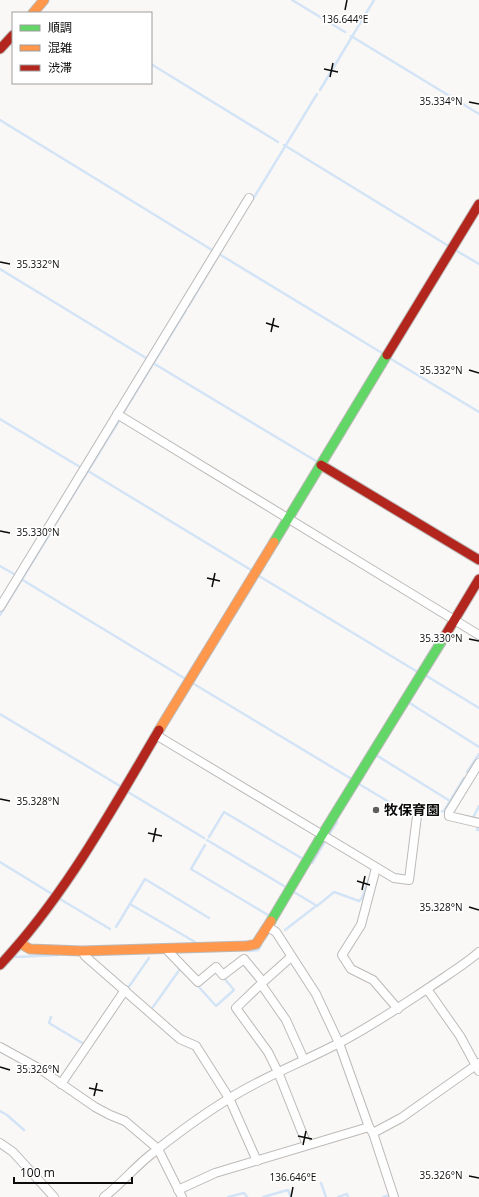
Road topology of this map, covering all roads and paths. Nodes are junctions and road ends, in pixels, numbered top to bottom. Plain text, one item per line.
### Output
1 (44, 0) edge
2 (34, 12) edge
3 (12, 36) edge
4 (0, 49) edge
5 (249, 198) dead end
6 (479, 204) edge
7 (117, 414) junction
8 (322, 464) junction
9 (288, 519) junction
10 (479, 560) edge
11 (479, 579) edge
12 (0, 607) edge
13 (454, 620) junction
14 (479, 635) edge
15 (156, 735) junction
16 (479, 763) edge
17 (417, 816) dead end
18 (479, 822) edge
19 (322, 834) junction
20 (376, 868) junction
21 (268, 927) junction
22 (21, 944) junction
23 (166, 949) junction
24 (82, 951) junction
25 (479, 952) edge
26 (291, 957) junction
27 (0, 965) edge
28 (262, 983) junction
29 (427, 989) junction
30 (125, 990) junction
31 (398, 1009) junction
32 (339, 1043) junction
33 (0, 1047) edge
34 (304, 1060) junction
35 (478, 1066) edge
36 (278, 1072) junction
37 (61, 1084) junction
38 (229, 1098) junction
39 (371, 1130) junction
40 (0, 1143) edge
41 (307, 1145) junction
42 (158, 1149) junction
43 (257, 1161) junction
44 (180, 1193) edge
45 (54, 1197) edge
46 (104, 1197) edge
47 (394, 1197) edge

1 - 2 street
3 - 4 street
5 - 7 street
6 - 8 street
7 - 9 street
7 - 12 street
8 - 9 street
8 - 10 street
9 - 13 street
9 - 15 street
11 - 13 street
13 - 14 street
13 - 19 street
15 - 19 street
15 - 22 street
16 - 18 street
17 - 20 street
19 - 20 street
19 - 21 street
20 - 31 street
21 - 23 street
21 - 26 street
22 - 24 street
22 - 27 street
23 - 24 street
23 - 28 street
24 - 30 street
25 - 29 street
26 - 28 street
26 - 32 street
28 - 34 street
28 - 36 street
29 - 31 street
29 - 35 street
30 - 37 street
30 - 38 street
31 - 32 street
32 - 34 street
32 - 39 street
33 - 37 street
34 - 36 street
35 - 39 street
36 - 38 street
36 - 41 street
37 - 42 street
38 - 42 street
38 - 43 street
39 - 41 street
39 - 47 street
40 - 45 street
41 - 43 street
42 - 44 street
42 - 46 street
43 - 44 street

